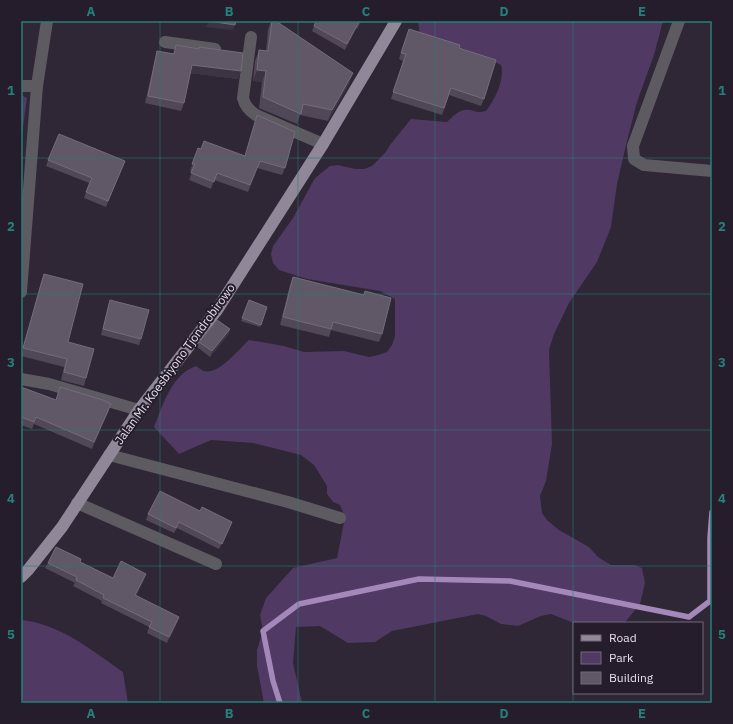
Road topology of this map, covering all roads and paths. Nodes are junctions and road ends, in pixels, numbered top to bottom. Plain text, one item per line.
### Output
1 (47, 21) edge
2 (396, 21) edge
3 (679, 21) edge
4 (251, 37) dead end
5 (166, 42) dead end
6 (226, 51) edge
7 (21, 86) edge
8 (37, 86) junction
9 (323, 144) junction
10 (712, 170) edge
11 (21, 292) edge
12 (21, 379) edge
13 (139, 410) junction
14 (109, 455) junction
15 (77, 504) junction
16 (340, 518) dead end
17 (216, 564) dead end
18 (21, 577) edge

1 - 8 street
2 - 9 main road, Jalan Mr. Koesbiyono Tjondrobirowo
3 - 10 street
4 - 9 street
5 - 6 street
7 - 8 street
8 - 11 street
9 - 13 main road, Jalan Mr. Koesbiyono Tjondrobirowo
12 - 13 street
13 - 14 main road, Jalan Mr. Koesbiyono Tjondrobirowo
14 - 15 main road, Jalan Mr. Koesbiyono Tjondrobirowo
14 - 16 street
15 - 17 street
15 - 18 main road, Jalan Mr. Koesbiyono Tjondrobirowo

